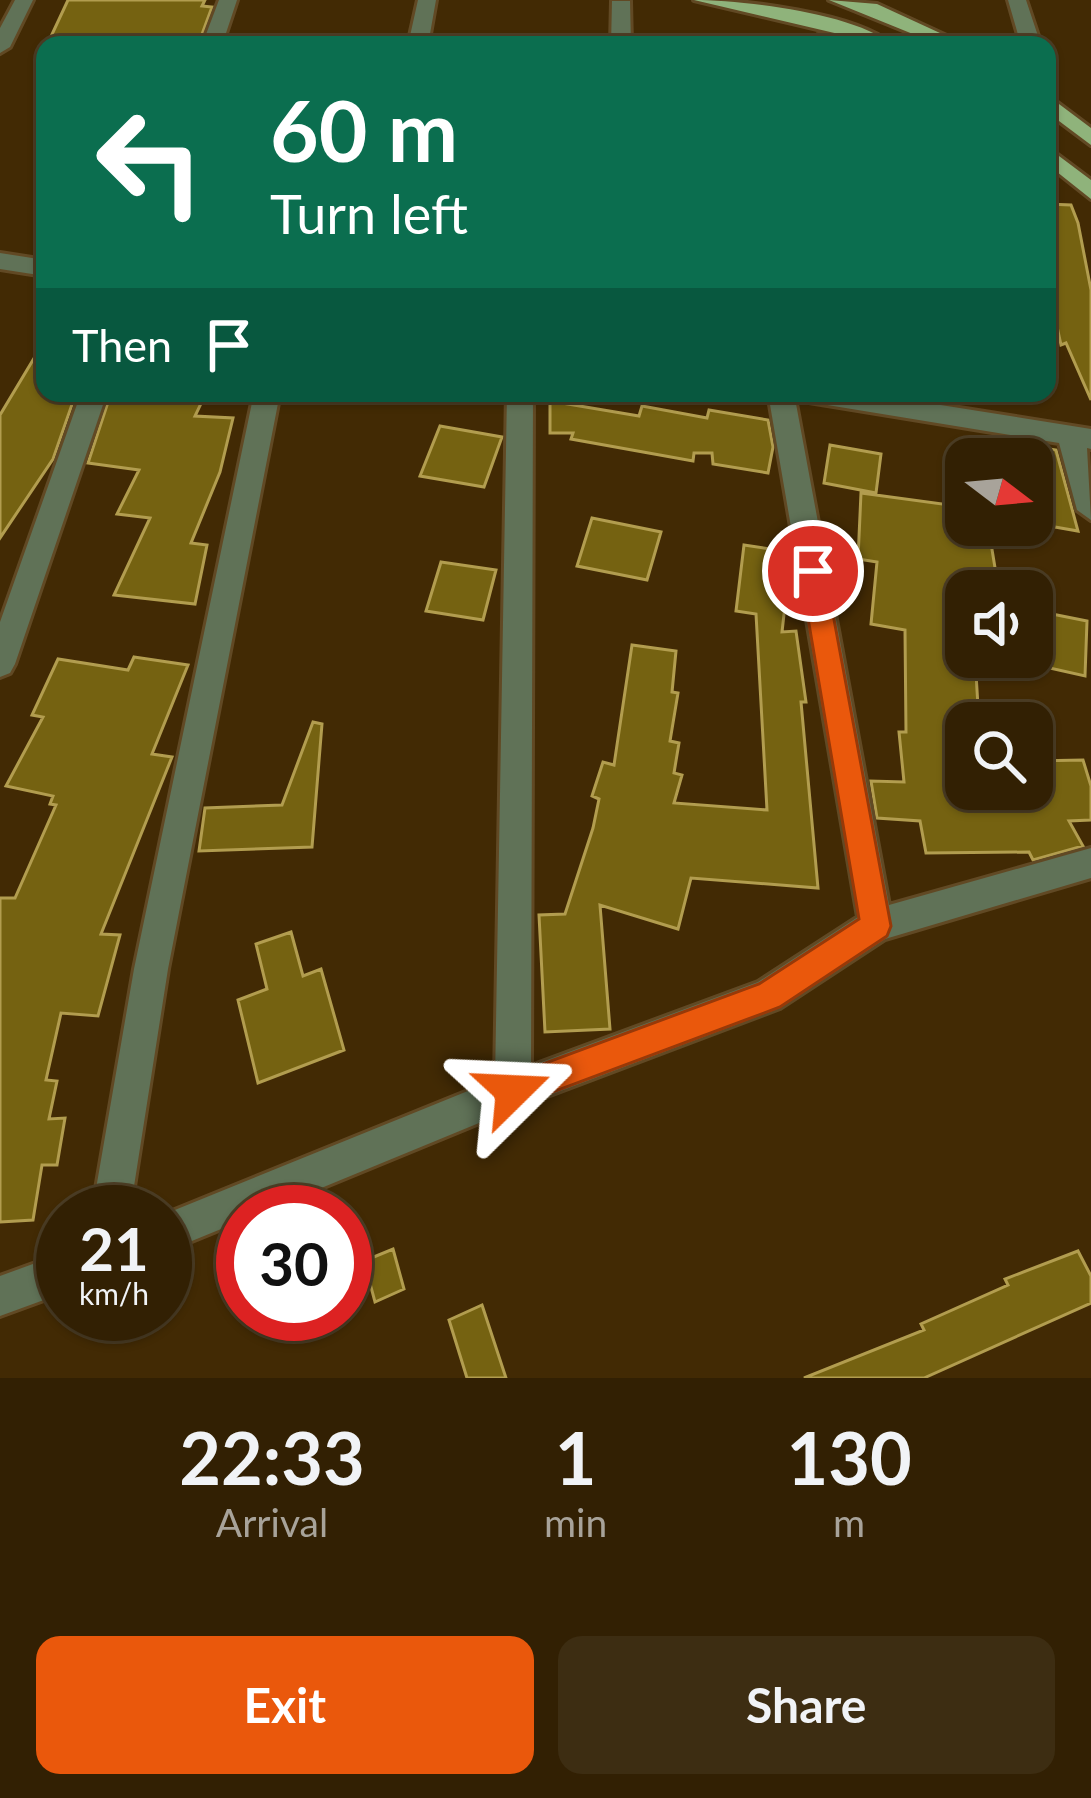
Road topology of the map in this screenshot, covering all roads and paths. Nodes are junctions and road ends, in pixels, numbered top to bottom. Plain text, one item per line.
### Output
1 (24, 0) edge
2 (228, 0) edge
3 (427, 0) edge
4 (703, 0) edge
5 (838, 0) edge
6 (1017, 0) edge
7 (622, 1) edge
8 (215, 36) edge
9 (420, 36) edge
10 (621, 36) edge
11 (863, 36) edge
12 (935, 36) edge
13 (1028, 36) edge
14 (0, 47) edge
15 (1056, 107) edge
16 (1091, 139) edge
17 (1056, 161) edge
18 (1091, 192) edge
19 (0, 261) edge
20 (36, 267) edge
21 (91, 402) edge
22 (265, 402) edge
23 (520, 402) edge
24 (784, 402) edge
25 (899, 402) edge
26 (1080, 437) edge
27 (1091, 511) edge
28 (0, 664) edge
29 (1091, 863) edge
30 (876, 926) junction
31 (513, 1091) junction
32 (116, 1185) edge
33 (192, 1222) edge
34 (36, 1283) edge
35 (0, 1296) edge

1 - 14 street
2 - 8 street
3 - 9 street
4 - 11 main road
5 - 12 main road
6 - 13 street
7 - 10 street
15 - 16 main road
17 - 18 main road
19 - 20 street
21 - 28 street
22 - 32 street
23 - 31 street
24 - 30 street
25 - 26 street
26 - 27 street
29 - 30 street
30 - 31 street
31 - 33 street
34 - 35 street

